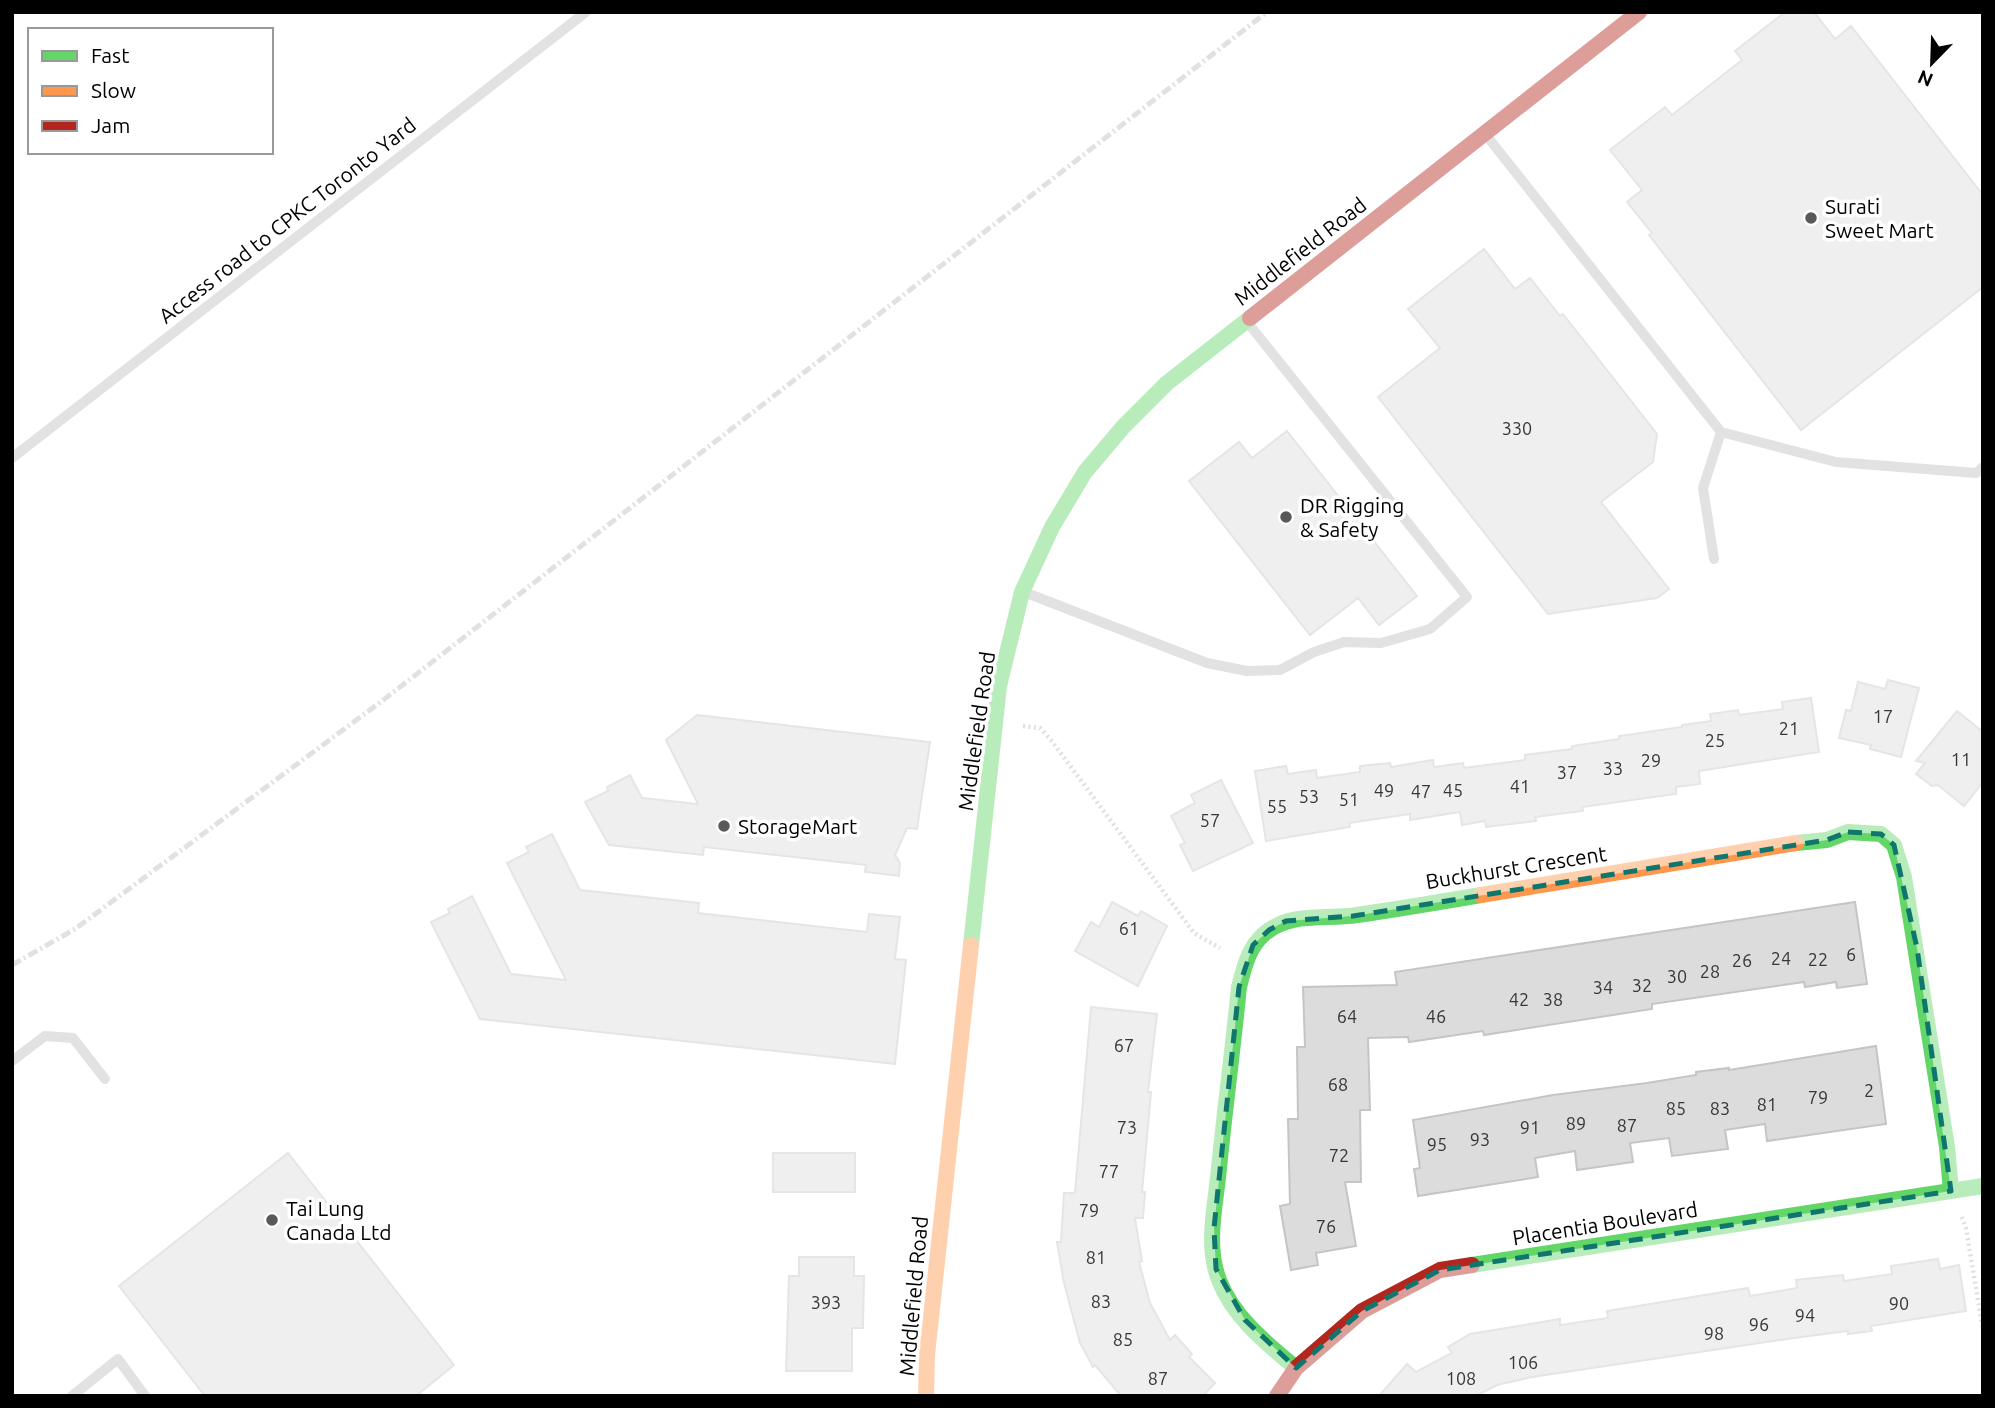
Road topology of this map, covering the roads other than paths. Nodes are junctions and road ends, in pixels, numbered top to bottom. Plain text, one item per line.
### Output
1 (586, 12) edge
2 (1639, 12) edge
3 (1485, 133) junction
4 (1246, 321) junction
5 (1721, 432) junction
6 (12, 458) edge
7 (1983, 467) edge
8 (1714, 559) dead end
9 (1022, 592) junction
10 (12, 1061) edge
11 (105, 1079) dead end
12 (1983, 1186) edge
13 (1951, 1191) junction
14 (1296, 1368) junction
15 (72, 1396) edge
16 (145, 1396) edge
17 (926, 1396) edge
18 (1277, 1396) edge

1 - 6 lane, Access road to CPKC Toronto Yard
2 - 3 street, Middlefield Road
3 - 4 street, Middlefield Road
3 - 5 lane
4 - 9 street, Middlefield Road
4 - 9 lane
5 - 7 lane
5 - 8 lane
9 - 17 street, Middlefield Road
10 - 11 lane
12 - 13 street, Placentia Boulevard
13 - 14 street, Placentia Boulevard
13 - 14 street, Buckhurst Crescent
14 - 18 street, Placentia Boulevard
15 - 16 lane

